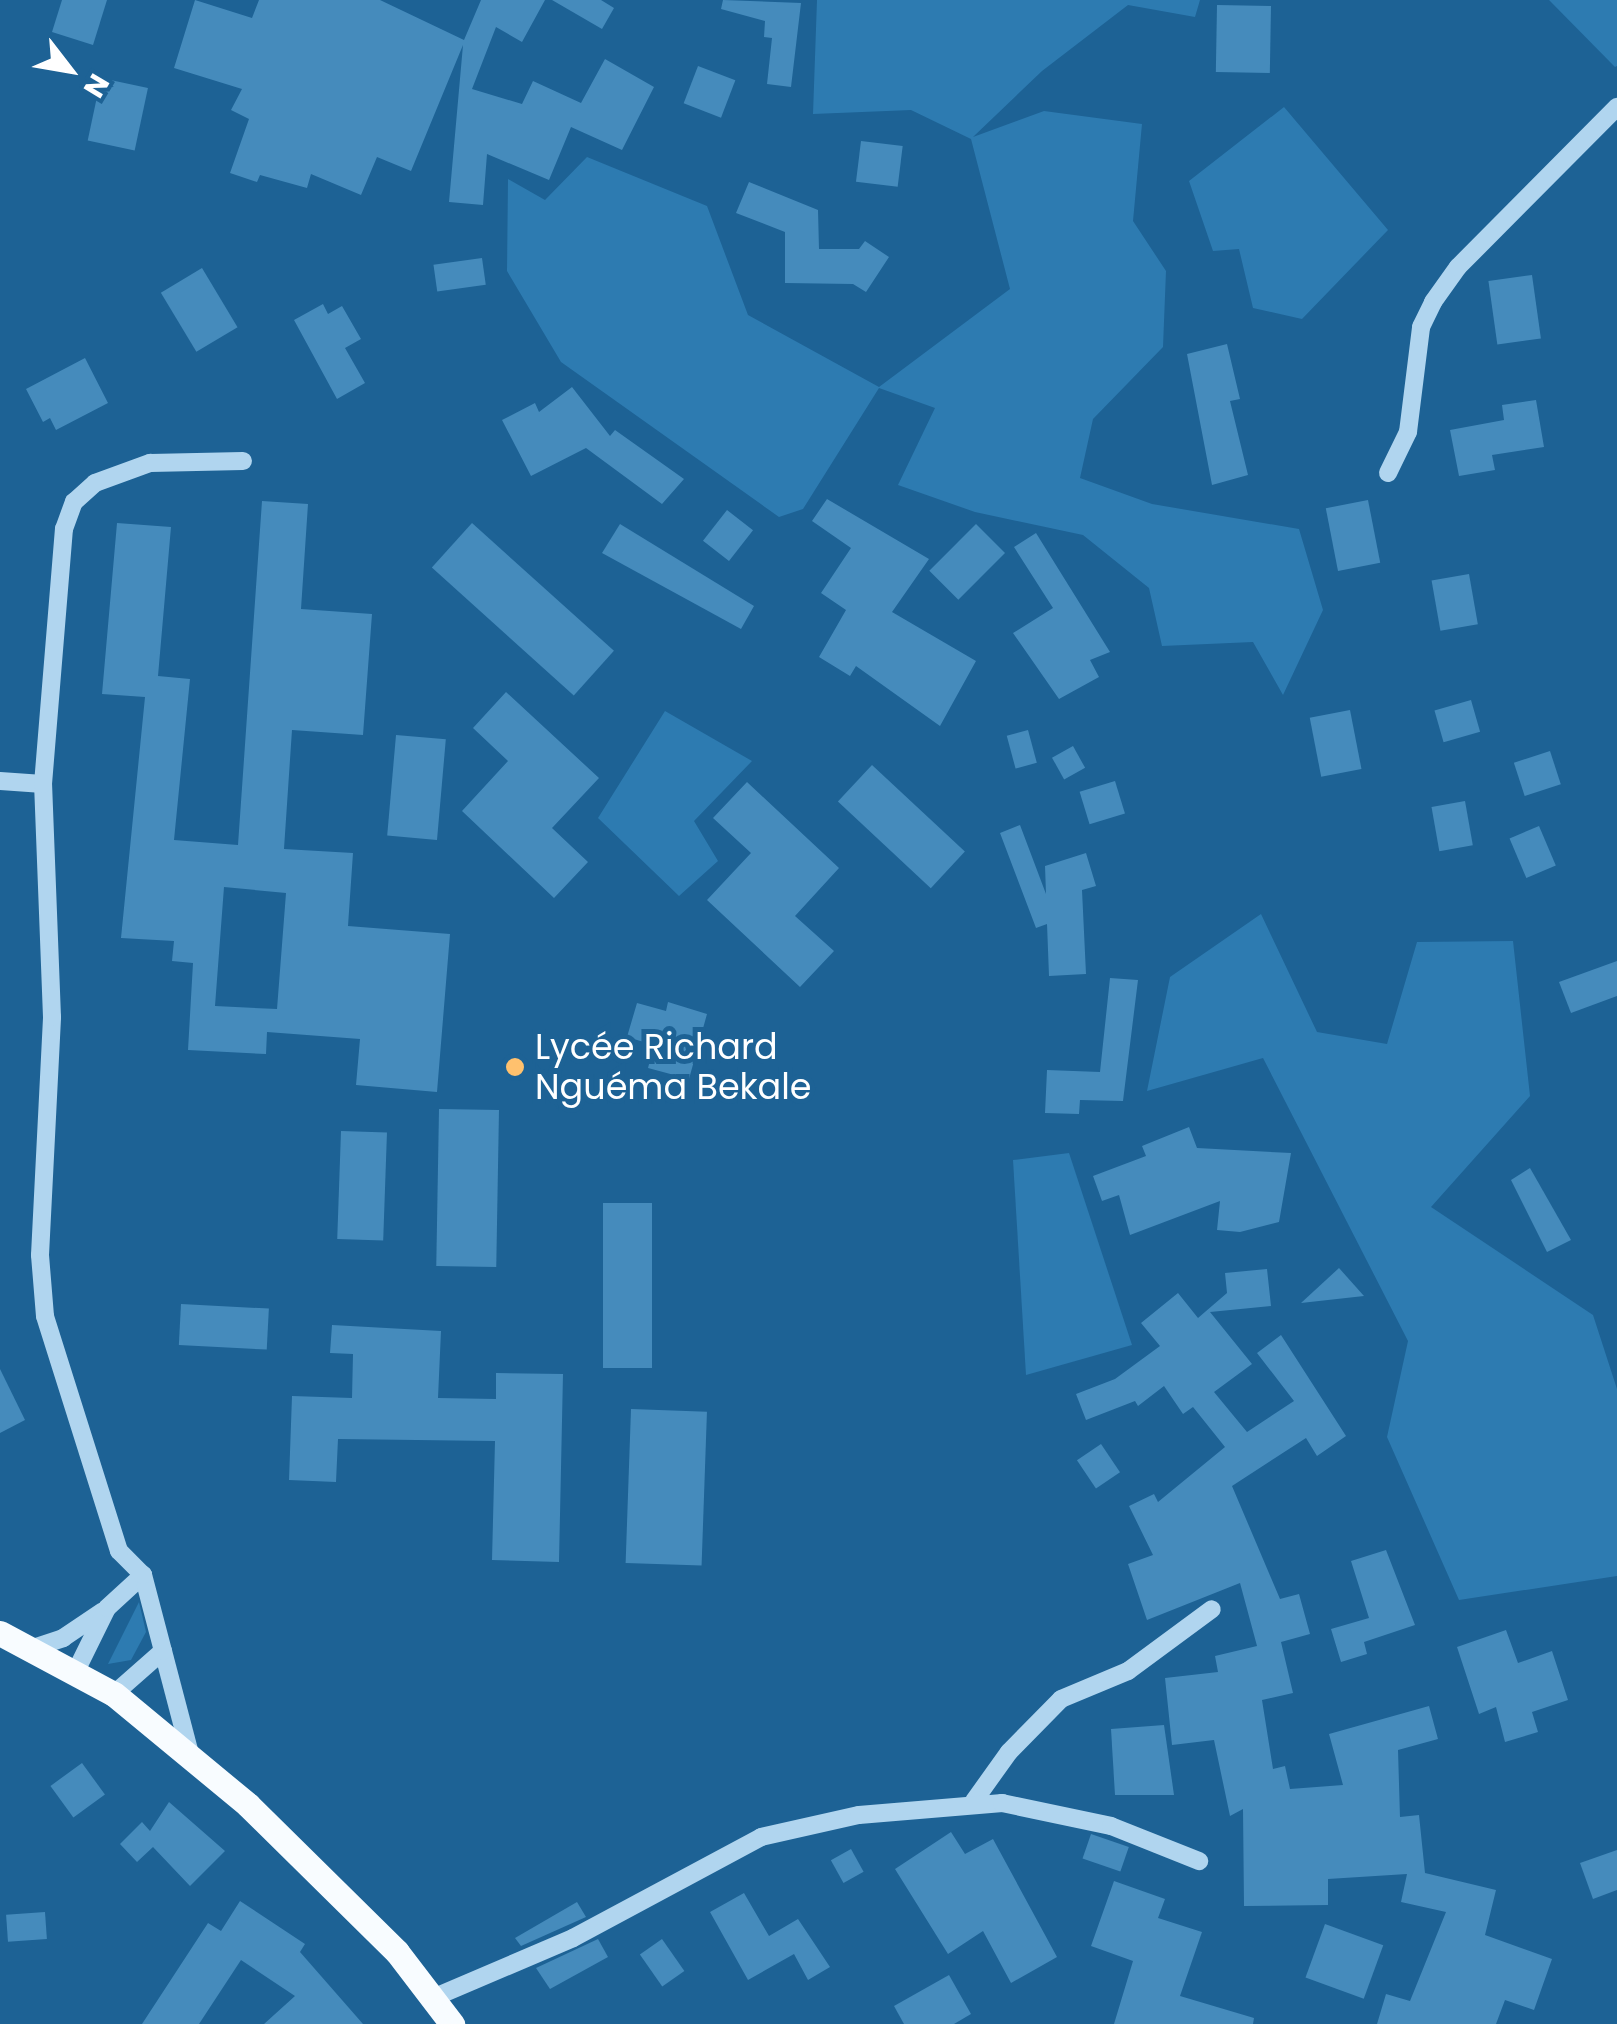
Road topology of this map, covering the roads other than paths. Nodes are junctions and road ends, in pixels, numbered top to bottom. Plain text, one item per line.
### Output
1 (1617, 106) edge
2 (243, 461) dead end
3 (1388, 473) dead end
4 (0, 781) edge
5 (43, 784) junction
6 (143, 1575) junction
7 (107, 1608) junction
8 (1212, 1609) dead end
9 (0, 1633) edge
10 (30, 1649) junction
11 (163, 1651) junction
12 (76, 1670) junction
13 (114, 1694) junction
14 (191, 1758) junction
15 (974, 1802) junction
16 (1198, 1860) dead end
17 (435, 1997) junction
18 (452, 2024) edge

1 - 3 street
2 - 5 street
4 - 5 street
5 - 6 street
6 - 7 street
6 - 11 street
7 - 10 street
7 - 12 street
8 - 15 street
9 - 10 main road
10 - 12 main road
11 - 13 street
11 - 14 street
12 - 13 main road
13 - 14 main road
14 - 17 main road
15 - 16 street
15 - 17 street
17 - 18 main road

